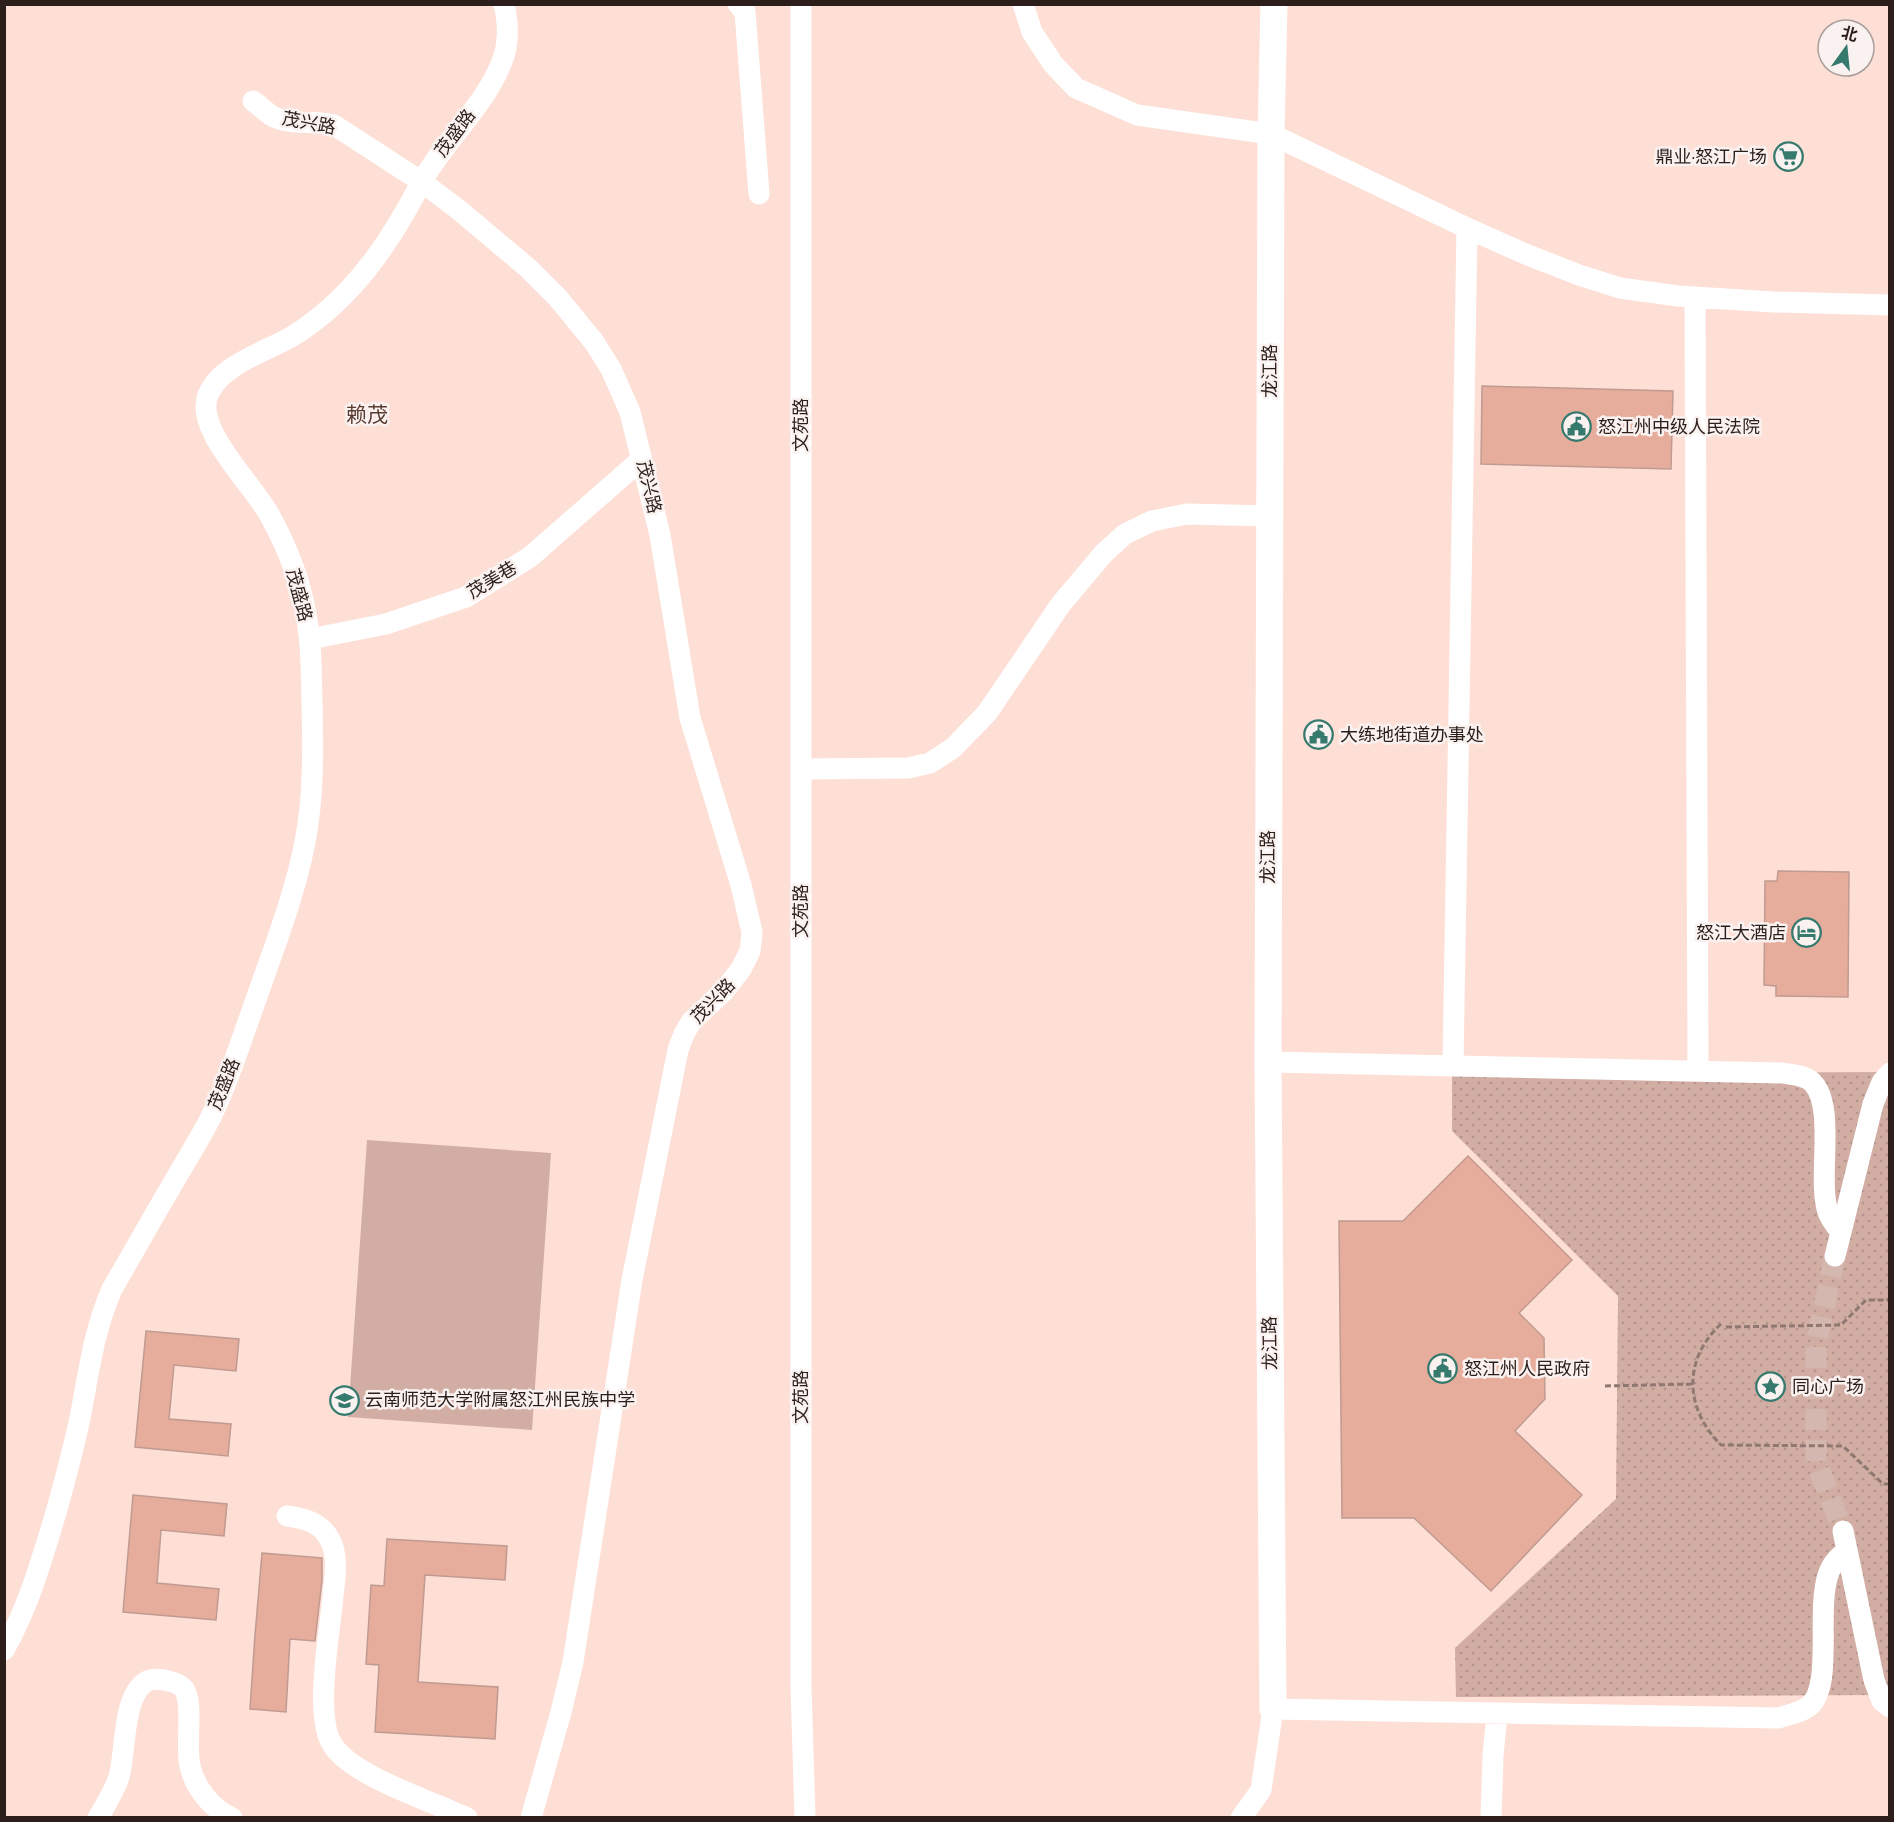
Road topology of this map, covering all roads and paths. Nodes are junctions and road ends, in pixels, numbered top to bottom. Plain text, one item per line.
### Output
1 (504, 4) edge
2 (738, 4) edge
3 (801, 4) edge
4 (1023, 4) edge
5 (1274, 4) edge
6 (253, 101) dead end
7 (1271, 134) junction
8 (422, 182) junction
9 (759, 194) dead end
10 (1467, 228) junction
11 (1695, 297) junction
12 (1890, 304) edge
13 (642, 459) junction
14 (1270, 516) junction
15 (310, 639) junction
16 (801, 769) junction
17 (1268, 1062) junction
18 (1453, 1066) junction
19 (1698, 1071) junction
20 (1890, 1073) edge
21 (1841, 1232) junction
22 (1835, 1256) tunnel mouth
23 (1890, 1300) edge
24 (1721, 1324) dead end
25 (1726, 1328) dead end
26 (1693, 1384) junction
27 (1605, 1386) dead end
28 (1890, 1484) edge
29 (286, 1516) dead end
30 (4, 1650) edge
31 (1890, 1707) edge
32 (1273, 1710) junction
33 (1497, 1714) junction
34 (98, 1818) edge
35 (232, 1818) edge
36 (467, 1818) edge
37 (531, 1818) edge
38 (805, 1818) edge
39 (1241, 1818) edge
40 (1491, 1818) edge

1 - 8 street, 茂盛路
2 - 9 street
3 - 16 street, 文苑路
4 - 7 street
5 - 7 main road, 龙江路
6 - 8 street, 茂兴路
7 - 10 street
7 - 14 main road, 龙江路
8 - 13 street, 茂兴路
8 - 15 street, 茂盛路
10 - 11 street
10 - 18 street
11 - 12 street
11 - 19 street
13 - 15 street, 茂美巷
13 - 37 street, 茂兴路
14 - 16 street
14 - 17 main road, 龙江路
15 - 30 street, 茂盛路
16 - 38 street, 文苑路
17 - 18 street
17 - 32 main road, 龙江路
18 - 19 street
19 - 21 street
20 - 21 street
21 - 22 street
23 - 25 path
24 - 26 path
26 - 27 path
26 - 28 path
29 - 36 street
31 - 33 street
32 - 33 street
32 - 39 street
33 - 40 street
34 - 35 street

